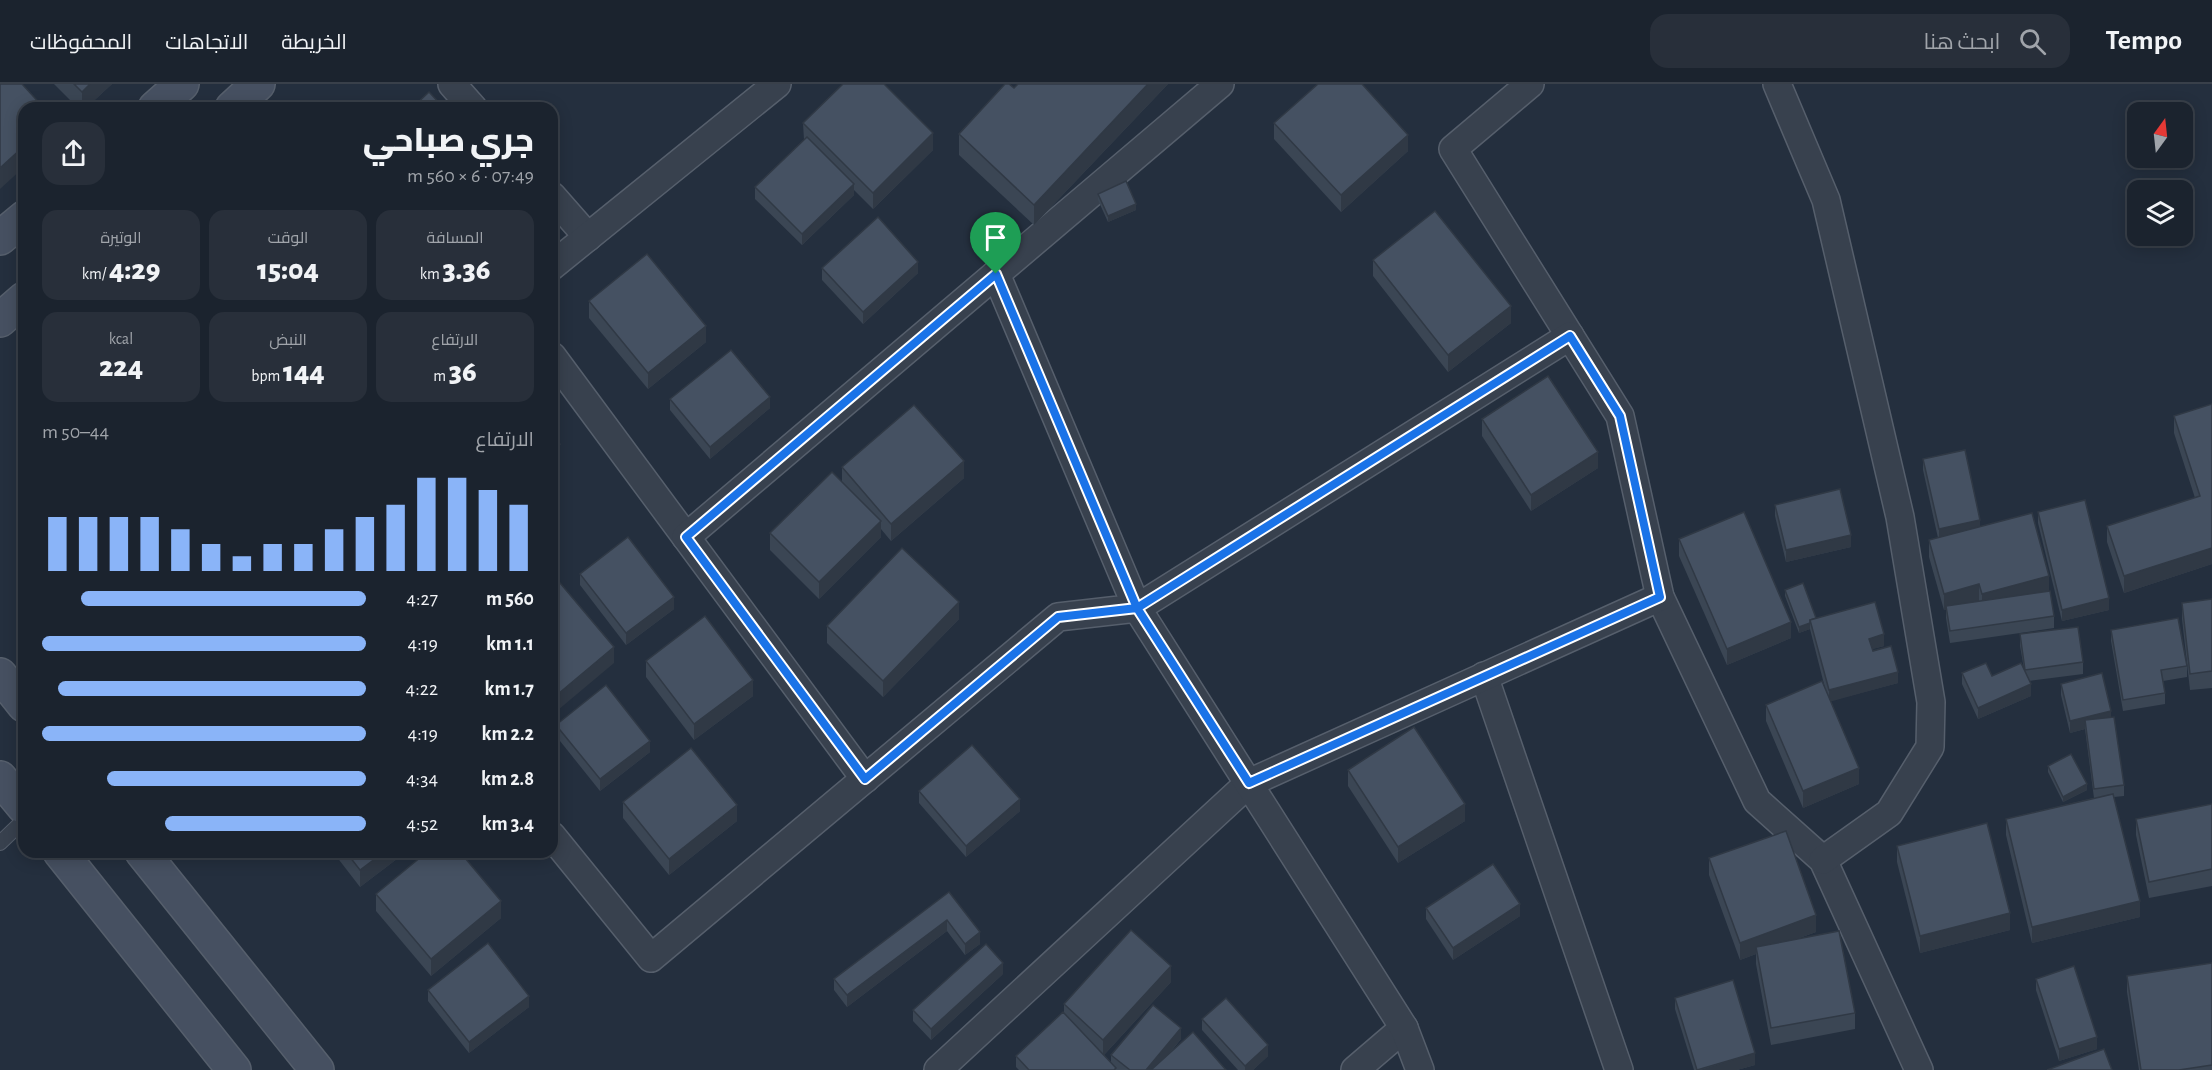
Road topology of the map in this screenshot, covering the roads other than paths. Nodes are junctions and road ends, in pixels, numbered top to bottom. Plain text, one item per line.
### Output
1 (182, 84) edge
2 (258, 84) edge
3 (452, 84) edge
4 (777, 84) edge
5 (1220, 84) edge
6 (1530, 84) edge
7 (1777, 84) edge
8 (162, 102) edge
9 (238, 102) edge
10 (468, 102) edge
11 (558, 203) edge
12 (18, 223) edge
13 (588, 237) junction
14 (0, 238) edge
15 (558, 261) edge
16 (996, 274) junction
17 (18, 304) edge
18 (0, 320) edge
19 (1570, 336) junction
20 (558, 364) edge
21 (686, 537) junction
22 (1660, 597) junction
23 (1137, 608) junction
24 (0, 675) edge
25 (1484, 676) junction
26 (18, 698) edge
27 (0, 778) edge
28 (865, 779) junction
29 (1249, 783) junction
30 (18, 800) edge
31 (18, 826) edge
32 (0, 843) edge
33 (558, 843) edge
34 (65, 858) edge
35 (147, 858) edge
36 (1823, 860) junction
37 (1404, 1028) junction
38 (234, 1070) edge
39 (317, 1070) edge
40 (938, 1070) edge
41 (1355, 1070) edge
42 (1420, 1070) edge
43 (1619, 1070) edge
44 (1919, 1070) edge

1 - 8 main road
2 - 9 main road
3 - 10 street
4 - 13 street
5 - 16 street
6 - 19 street
7 - 36 street
11 - 13 street
12 - 14 main road
13 - 15 street
16 - 21 street
16 - 23 street
17 - 18 main road
19 - 22 street
19 - 23 street
20 - 21 street
21 - 28 street
22 - 25 street
22 - 36 street
23 - 28 street
23 - 29 street
24 - 26 main road
25 - 29 street
25 - 43 street
27 - 30 main road
28 - 33 street
29 - 37 street
29 - 40 street
31 - 32 lane
34 - 38 main road
35 - 39 main road
36 - 44 street
37 - 41 street
37 - 42 street

